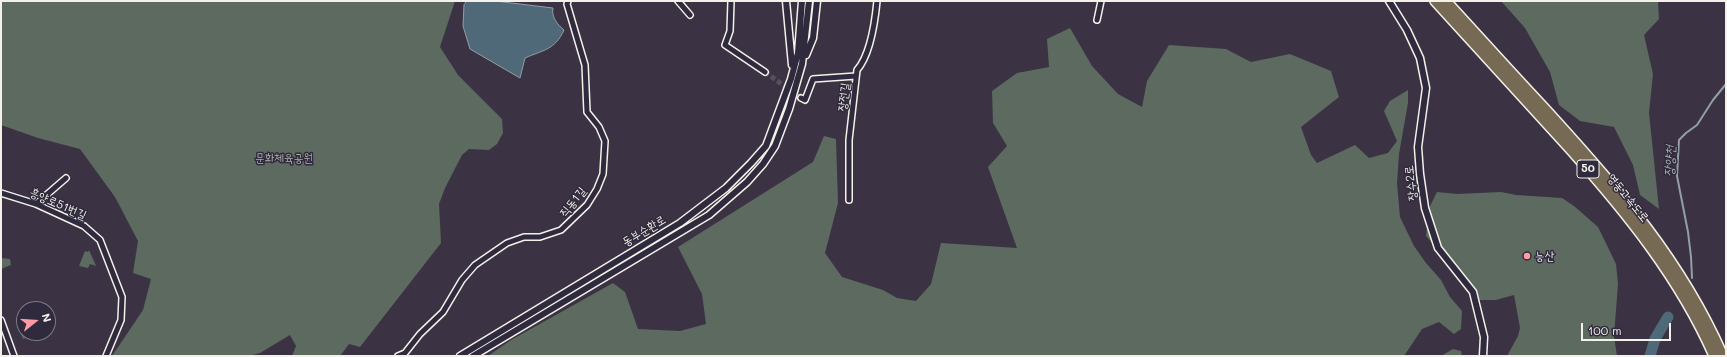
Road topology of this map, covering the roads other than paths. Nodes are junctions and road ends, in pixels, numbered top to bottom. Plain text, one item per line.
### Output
1 (568, 1) edge
2 (678, 1) edge
3 (731, 1) edge
4 (786, 1) edge
5 (802, 1) edge
6 (809, 1) edge
7 (817, 1) edge
8 (877, 1) edge
9 (1101, 1) edge
10 (1389, 1) edge
11 (1435, 1) edge
12 (1446, 1) edge
13 (690, 15) dead end
14 (1097, 20) dead end
15 (764, 72) tunnel mouth
16 (856, 76) junction
17 (794, 77) junction
18 (802, 98) dead end
19 (66, 178) dead end
20 (1, 193) edge
21 (849, 200) dead end
22 (36, 204) junction
23 (1, 320) edge
24 (14, 356) edge
25 (106, 356) edge
26 (398, 356) edge
27 (460, 356) edge
28 (473, 356) edge
29 (1483, 356) edge
30 (1714, 356) edge
31 (1723, 356) edge

1 - 26 street, 직동1길
2 - 13 street
3 - 15 street
4 - 17 street
5 - 17 street
6 - 17 street
7 - 17 street
8 - 16 street, 장전길
9 - 14 street
10 - 29 street, 장수2로
11 - 30 highway, 영동고속도로 / 50
12 - 31 highway, 영동고속도로 / 50
16 - 18 street
16 - 21 street, 장전길
17 - 27 street, 동부순환로
17 - 28 street, 동부순환로
19 - 22 street
20 - 22 street, 흥양로51번길
22 - 25 street, 흥양로51번길
23 - 24 street

